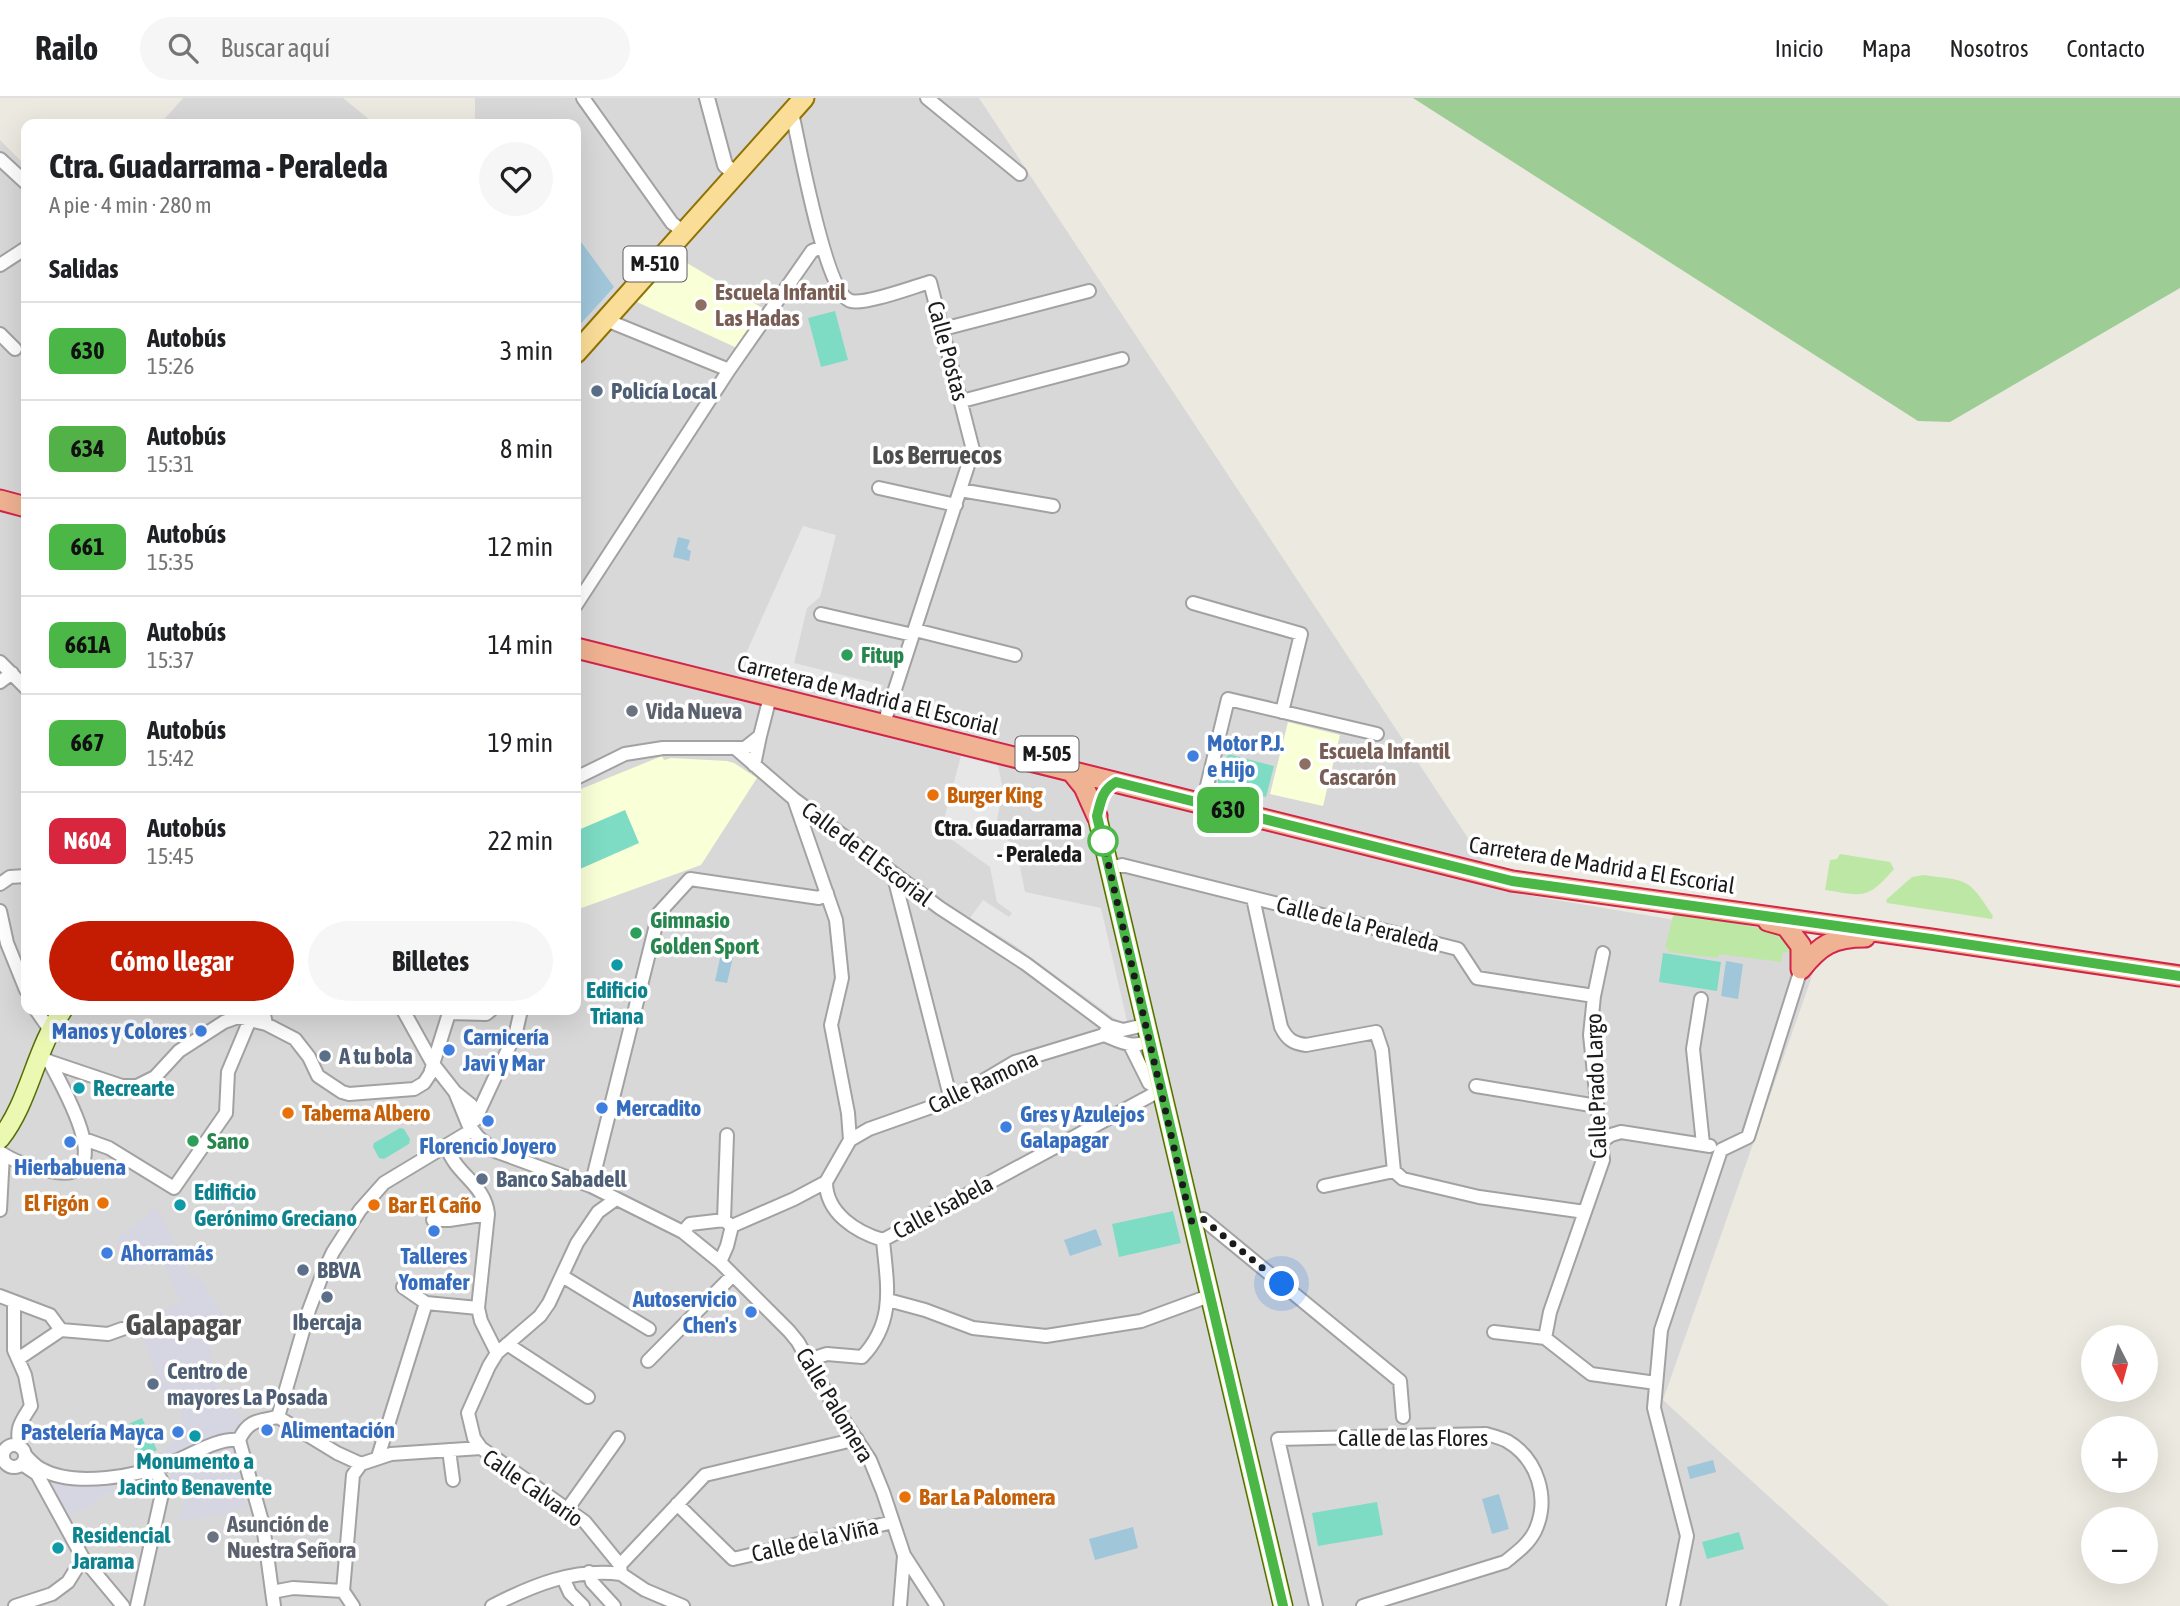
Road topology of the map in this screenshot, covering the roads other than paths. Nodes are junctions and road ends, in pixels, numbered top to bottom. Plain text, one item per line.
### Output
1 (583, 98) edge
2 (707, 98) edge
3 (927, 98) edge
4 (798, 105) edge
5 (0, 159) edge
6 (1020, 174) dead end
7 (736, 175) junction
8 (21, 178) edge
9 (684, 232) junction
10 (822, 247) junction
11 (21, 251) edge
12 (0, 265) edge
13 (1089, 291) dead end
14 (606, 320) junction
15 (943, 329) junction
16 (0, 334) edge
17 (581, 348) edge
18 (15, 349) dead end
19 (1122, 359) dead end
20 (729, 370) junction
21 (962, 401) junction
22 (0, 488) edge
23 (879, 488) dead end
24 (960, 490) junction
25 (21, 494) edge
26 (0, 500) edge
27 (956, 505) junction
28 (21, 506) edge
29 (1054, 506) dead end
30 (581, 598) edge
31 (1193, 603) dead end
32 (821, 614) dead end
33 (914, 632) junction
34 (581, 638) edge
35 (581, 649) edge
36 (1015, 655) dead end
37 (0, 662) edge
38 (12, 673) junction
39 (0, 681) edge
40 (21, 683) edge
41 (770, 697) junction
42 (1282, 712) junction
43 (887, 714) junction
44 (1377, 734) dead end
45 (760, 736) junction
46 (735, 748) junction
47 (754, 765) junction
48 (1072, 771) junction
49 (581, 776) edge
50 (1116, 782) junction
51 (1205, 794) junction
52 (794, 799) junction
53 (1097, 816) junction
54 (1109, 868) junction
55 (893, 873) junction
56 (21, 876) edge
57 (0, 884) edge
58 (827, 893) junction
59 (1253, 898) junction
60 (1723, 909) junction
61 (0, 911) edge
62 (1931, 939) junction
63 (3, 942) edge
64 (1603, 953) dead end
65 (2180, 964) edge
66 (1801, 969) junction
67 (2180, 976) edge
68 (21, 980) edge
69 (1594, 996) junction
70 (1701, 999) dead end
71 (40, 1015) edge
72 (60, 1015) edge
73 (240, 1015) edge
74 (242, 1015) edge
75 (244, 1015) edge
76 (264, 1015) edge
77 (406, 1015) edge
78 (449, 1015) edge
79 (520, 1015) edge
80 (266, 1024) junction
81 (50, 1030) junction
82 (1106, 1030) junction
83 (1147, 1033) junction
84 (1130, 1045) junction
85 (44, 1060) junction
86 (433, 1064) junction
87 (1476, 1086) dead end
88 (450, 1088) junction
89 (414, 1089) junction
90 (1161, 1090) junction
91 (951, 1100) junction
92 (1597, 1106) junction
93 (477, 1114) junction
94 (472, 1130) junction
95 (727, 1135) dead end
96 (84, 1139) junction
97 (850, 1140) junction
98 (1602, 1140) junction
99 (1703, 1144) junction
100 (447, 1147) junction
101 (1, 1149) edge
102 (1720, 1150) junction
103 (1394, 1171) junction
104 (825, 1182) junction
105 (592, 1186) junction
106 (1324, 1186) dead end
107 (616, 1199) junction
108 (0, 1210) edge
109 (1585, 1212) junction
110 (488, 1214) junction
111 (433, 1220) dead end
112 (1191, 1221) junction
113 (728, 1223) junction
114 (683, 1232) junction
115 (883, 1240) junction
116 (720, 1262) junction
117 (733, 1275) junction
118 (562, 1276) junction
119 (403, 1287) dead end
120 (0, 1296) edge
121 (1209, 1296) junction
122 (888, 1300) junction
123 (15, 1303) junction
124 (426, 1303) junction
125 (478, 1308) junction
126 (122, 1328) dead end
127 (649, 1329) dead end
128 (61, 1330) junction
129 (1494, 1332) dead end
130 (1545, 1338) junction
131 (502, 1349) junction
132 (10, 1353) edge
133 (648, 1360) dead end
134 (808, 1360) junction
135 (1656, 1383) junction
136 (588, 1397) dead end
137 (278, 1417) junction
138 (1403, 1417) dead end
139 (618, 1438) dead end
140 (857, 1439) junction
141 (239, 1440) junction
142 (481, 1448) junction
143 (449, 1450) junction
144 (22, 1455) junction
145 (378, 1457) junction
146 (2, 1459) edge
147 (361, 1464) junction
148 (151, 1471) junction
149 (58, 1476) junction
150 (453, 1480) dead end
151 (47, 1489) junction
152 (677, 1504) junction
153 (566, 1511) junction
154 (893, 1522) junction
155 (608, 1549) junction
156 (904, 1555) junction
157 (83, 1558) junction
158 (620, 1569) junction
159 (593, 1571) junction
160 (563, 1578) junction
161 (343, 1591) junction
162 (272, 1592) junction
163 (514, 1601) edge
164 (15, 1606) edge
165 (123, 1606) edge
166 (137, 1606) edge
167 (274, 1606) edge
168 (353, 1606) edge
169 (492, 1606) edge
170 (583, 1606) edge
171 (614, 1606) edge
172 (683, 1606) edge
173 (900, 1606) edge
174 (937, 1606) edge
175 (1283, 1606) edge
176 (1316, 1606) edge
177 (1363, 1606) edge
178 (1673, 1606) edge

1 - 9 street
2 - 7 street
3 - 6 street
4 - 7 main road, M-510
4 - 10 street, Calle Postas
5 - 8 street
7 - 9 main road, M-510
9 - 14 main road, M-510
10 - 15 street, Calle Postas
10 - 20 street
11 - 12 street
13 - 15 street
14 - 17 main road, M-510
14 - 20 street
15 - 21 street, Calle Postas
16 - 18 street
19 - 21 street
20 - 30 street
21 - 24 street, Calle Postas
22 - 25 highway
23 - 27 street
24 - 27 street, Calle Postas
24 - 29 street
26 - 28 highway
27 - 33 street, Calle Postas
31 - 42 street
32 - 33 street
33 - 36 street
33 - 43 street, Calle Postas
34 - 43 highway, Carretera de Madrid a El Escorial / M-505
35 - 41 highway, Carretera de Madrid a El Escorial / M-505
37 - 38 street
38 - 39 street
38 - 40 street
41 - 45 street
41 - 48 highway, Carretera de Madrid a El Escorial / M-505
42 - 44 street
42 - 51 street
43 - 51 highway, Carretera de Madrid a El Escorial / M-505
45 - 46 street
45 - 47 street
46 - 47 street, Calle de El Escorial
46 - 49 street
47 - 52 street, Calle de El Escorial
48 - 50 highway, Carretera de Madrid a El Escorial / M-505
48 - 53 highway
50 - 53 highway
50 - 60 highway, Carretera de Madrid a El Escorial / M-505
51 - 65 highway, Carretera de Madrid a El Escorial / M-505
52 - 55 street, Calle de El Escorial
52 - 58 street
53 - 54 main road
54 - 59 street, Calle de la Peraleda
54 - 83 main road
55 - 82 street, Calle de El Escorial
55 - 91 street
56 - 57 street
58 - 97 street
58 - 105 street
59 - 69 street, Calle de la Peraleda
59 - 103 street
60 - 62 highway, Carretera de Madrid a El Escorial / M-505
60 - 66 highway
61 - 63 street
62 - 66 highway
62 - 67 highway, Carretera de Madrid a El Escorial / M-505
63 - 68 street
64 - 69 street, Calle Prado Largo
66 - 102 street
69 - 92 street, Calle Prado Largo
70 - 99 street
71 - 81 street
72 - 81 main road
73 - 85 street
74 - 96 street
75 - 80 street
76 - 80 street
77 - 86 street
78 - 86 street
79 - 93 street
80 - 89 street
81 - 85 main road
82 - 83 street
82 - 84 street
82 - 91 street, Calle Ramona
83 - 84 street
83 - 90 main road
84 - 90 street
85 - 96 street
85 - 101 main road
86 - 88 street
86 - 89 street
87 - 92 street
88 - 89 street
88 - 93 street
88 - 94 street
90 - 112 main road
90 - 115 street, Calle Isabela
91 - 97 street, Calle Ramona
92 - 98 street, Calle Prado Largo
93 - 94 street
94 - 100 street
94 - 105 street
95 - 113 street
96 - 101 street
97 - 104 street
98 - 99 street
98 - 109 street, Calle Prado Largo
99 - 102 street
100 - 110 street
100 - 137 street
101 - 108 street
102 - 135 street
103 - 106 street
103 - 109 street
104 - 113 street
104 - 115 street
105 - 107 street
107 - 114 street
107 - 118 street
109 - 130 street, Calle Prado Largo
110 - 111 street
110 - 125 street
112 - 121 main road
112 - 138 street
113 - 114 street
113 - 116 street
114 - 116 street
115 - 122 street, Calle Isabela
116 - 117 street
117 - 133 street
117 - 134 street, Calle Palomera
118 - 127 street
118 - 131 street
119 - 124 street
120 - 123 street
121 - 122 street
121 - 175 main road
122 - 134 street, Calle Isabela
123 - 128 street
123 - 132 street
124 - 125 street
124 - 145 street
125 - 131 street
126 - 128 street
128 - 132 street
129 - 130 street
130 - 135 street
131 - 136 street
131 - 142 street
132 - 144 street
134 - 140 street, Calle Palomera
135 - 178 street
137 - 141 street
137 - 147 street
139 - 153 street
140 - 152 street
140 - 154 street, Calle Palomera
141 - 148 street
141 - 162 street
142 - 143 street, Calle Calvario
142 - 153 street, Calle Calvario
143 - 145 street, Calle Calvario
143 - 150 street, Calle Calvario
144 - 146 street
144 - 146 street
144 - 149 street
144 - 151 street
145 - 147 street, Calle Calvario
147 - 161 street
148 - 149 street
148 - 166 street
149 - 151 street
151 - 157 street
152 - 154 street, Calle de la Viña
152 - 158 street
153 - 155 street, Calle Calvario
154 - 156 street, Calle Palomera
155 - 158 street, Calle Calvario
155 - 159 street
156 - 173 street, Calle Palomera
156 - 174 street, Calle Palomera
157 - 164 street
157 - 165 street
158 - 159 street
158 - 172 street, Calle Calvario
159 - 160 street
159 - 171 street
160 - 163 street
160 - 170 street
161 - 162 street
161 - 168 street
162 - 167 street
163 - 169 street
176 - 177 street, Calle de las Flores

